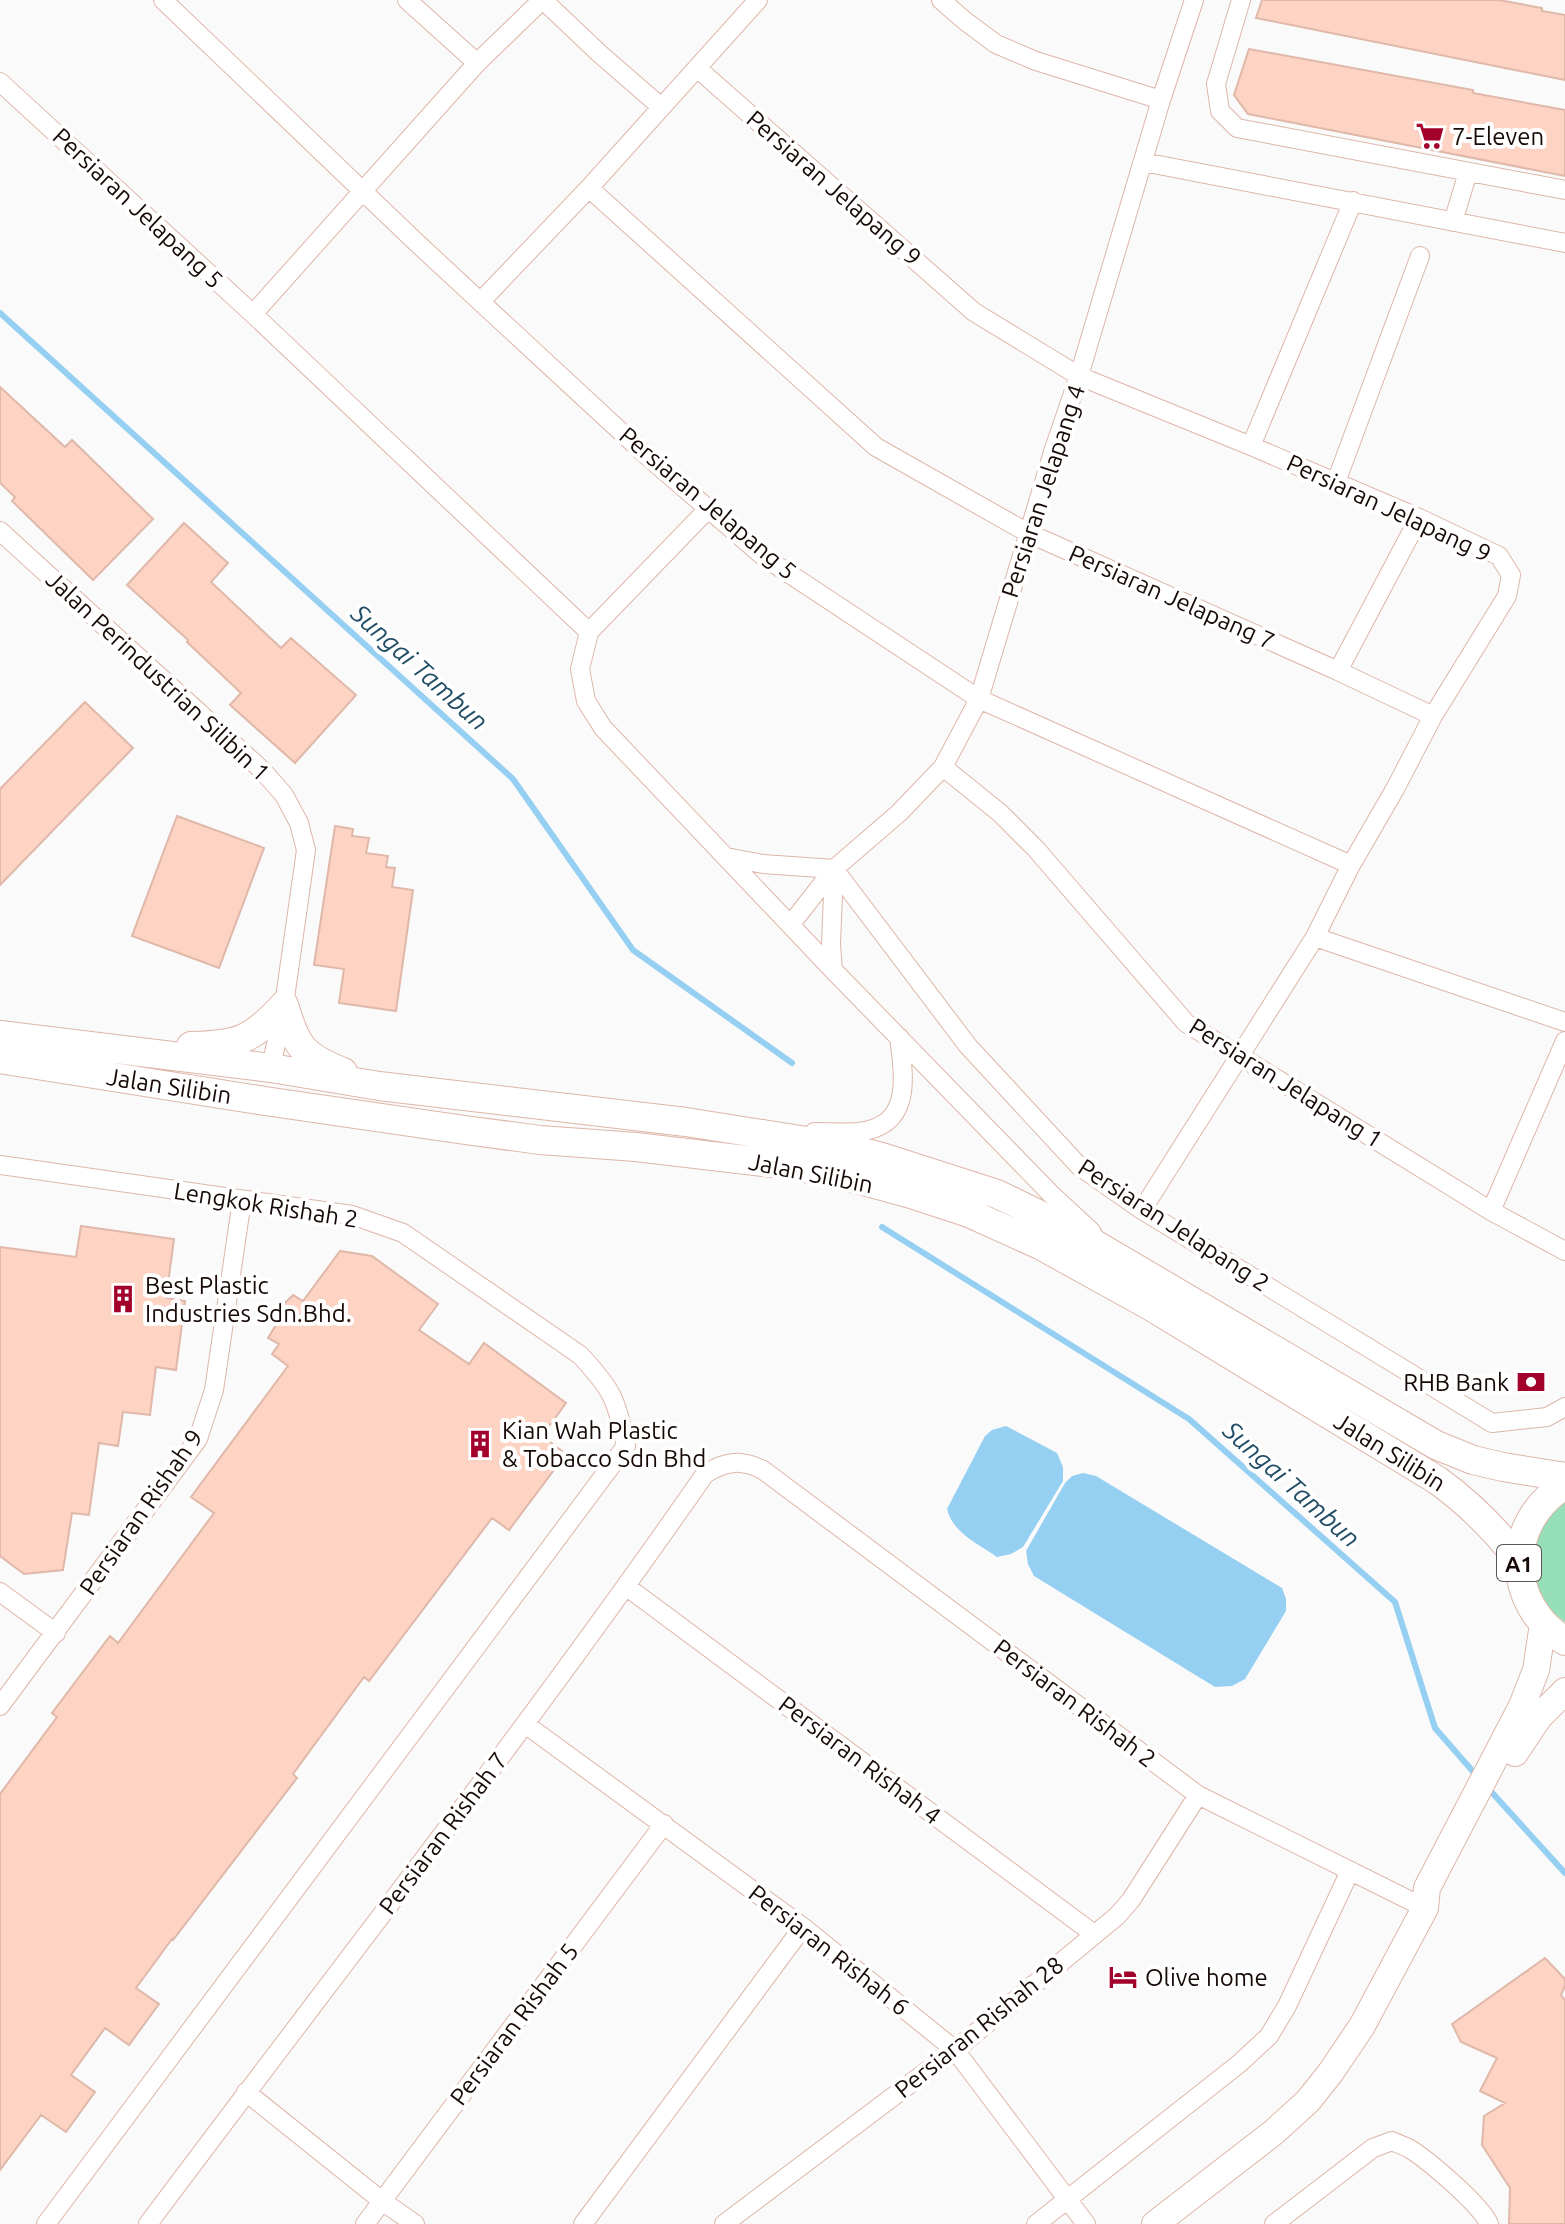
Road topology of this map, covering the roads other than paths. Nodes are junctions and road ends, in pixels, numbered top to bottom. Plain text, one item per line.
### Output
1 (163, 0) edge
2 (407, 0) edge
3 (542, 0) edge
4 (758, 0) edge
5 (941, 0) edge
6 (1194, 0) edge
7 (1241, 0) edge
8 (477, 63) junction
9 (697, 68) junction
10 (0, 82) edge
11 (1161, 100) junction
12 (661, 107) junction
13 (1143, 162) junction
14 (1468, 172) junction
15 (589, 188) junction
16 (1565, 190) edge
17 (362, 191) junction
18 (1353, 201) junction
19 (1453, 222) junction
20 (1565, 243) edge
21 (1420, 256) dead end
22 (481, 301) junction
23 (253, 314) junction
24 (1079, 376) junction
25 (1251, 446) junction
26 (1336, 482) junction
27 (708, 509) junction
28 (1419, 518) junction
29 (0, 531) edge
30 (1028, 533) junction
31 (589, 632) junction
32 (1338, 671) junction
33 (979, 699) junction
34 (1433, 716) junction
35 (943, 767) junction
36 (726, 857) junction
37 (1351, 865) junction
38 (834, 869) junction
39 (791, 924) junction
40 (1315, 937) junction
41 (833, 970) junction
42 (284, 1005) junction
43 (1565, 1022) edge
44 (0, 1035) edge
45 (899, 1037) junction
46 (1565, 1041) edge
47 (91, 1047) junction
48 (1239, 1056) junction
49 (0, 1059) edge
50 (271, 1068) junction
51 (101, 1076) junction
52 (379, 1086) junction
53 (465, 1130) junction
54 (783, 1137) junction
55 (0, 1165) edge
56 (242, 1200) junction
57 (1142, 1210) junction
58 (1491, 1211) junction
59 (1565, 1251) edge
60 (1120, 1258) junction
61 (1565, 1407) edge
62 (748, 1463) joint
63 (1565, 1477) edge
64 (1565, 1485) edge
65 (1519, 1560) junction
66 (627, 1587) junction
67 (0, 1592) edge
68 (1543, 1624) junction
69 (56, 1633) junction
70 (1565, 1641) edge
71 (1565, 1691) edge
72 (0, 1706) edge
73 (525, 1724) junction
74 (1517, 1733) junction
75 (1198, 1795) junction
76 (664, 1824) junction
77 (1350, 1871) junction
78 (1425, 1908) junction
79 (803, 1927) junction
80 (1094, 1934) junction
81 (955, 2050) junction
82 (246, 2092) junction
83 (1069, 2200) junction
84 (382, 2201) junction
85 (46, 2224) edge
86 (148, 2224) edge
87 (365, 2224) edge
88 (415, 2224) edge
89 (583, 2224) edge
90 (724, 2224) edge
91 (1036, 2224) edge
92 (1086, 2224) edge
93 (1155, 2224) edge
94 (1274, 2224) edge
95 (1489, 2224) edge

1 - 17 street, Persiaran Jelapang 5
2 - 8 street
3 - 8 street
3 - 12 street
4 - 9 street
5 - 11 street
6 - 11 street, Persiaran Jelapang 4
7 - 14 street
8 - 17 street
9 - 12 street
9 - 24 street, Persiaran Jelapang 9
10 - 23 street, Persiaran Jelapang 5
11 - 13 street, Persiaran Jelapang 4
12 - 15 street
13 - 18 street
13 - 24 street, Persiaran Jelapang 4
14 - 16 street
14 - 19 street
15 - 22 street
15 - 30 street, Persiaran Jelapang 7
17 - 22 street, Persiaran Jelapang 5
17 - 23 street
18 - 19 street
18 - 25 street
19 - 20 street
21 - 26 street
22 - 27 street, Persiaran Jelapang 5
23 - 31 street, Persiaran Jelapang 5
24 - 25 street, Persiaran Jelapang 9
24 - 30 street, Persiaran Jelapang 4
25 - 26 street, Persiaran Jelapang 9
26 - 28 street, Persiaran Jelapang 9
27 - 31 street
27 - 33 street, Persiaran Jelapang 5
28 - 32 street
28 - 34 street, Persiaran Jelapang 9
29 - 42 street, Jalan Perindustrian Silibin 1
30 - 32 street, Persiaran Jelapang 7
30 - 33 street, Persiaran Jelapang 4
31 - 36 street, Jalan Silibin
32 - 34 street, Persiaran Jelapang 7
33 - 35 street, Persiaran Jelapang 4
33 - 37 street, Persiaran Jelapang 5
34 - 37 street, Persiaran Jelapang 9
35 - 38 street, Persiaran Jelapang 4
35 - 48 street, Persiaran Jelapang 1
36 - 38 street
36 - 39 street, Jalan Silibin
37 - 40 street, Persiaran Jelapang 9
38 - 39 street, Persiaran Jelapang 4
38 - 41 street
38 - 57 street, Persiaran Jelapang 2
39 - 41 street, Jalan Silibin
40 - 43 street
40 - 48 street, Persiaran Jelapang 9
41 - 45 street, Jalan Silibin
42 - 47 main road
42 - 50 street, Jalan Perindustrian Silibin 1
42 - 52 main road
44 - 47 main road, Jalan Silibin
45 - 54 street
45 - 60 street, Jalan Silibin
46 - 58 street
47 - 50 main road, Jalan Silibin
48 - 57 street, Persiaran Jelapang 9
48 - 58 street, Persiaran Jelapang 1
49 - 51 main road, Jalan Silibin
50 - 51 main road
50 - 52 main road, Jalan Silibin
50 - 53 main road
51 - 53 main road, Jalan Silibin
52 - 54 main road, Jalan Silibin
53 - 65 main road, Jalan Silibin
54 - 60 main road, Jalan Silibin
55 - 56 street, Lengkok Rishah 2
56 - 69 street, Persiaran Rishah 9
56 - 85 street, Lengkok Rishah 2
57 - 61 street, Persiaran Jelapang 2
58 - 59 street, Persiaran Jelapang 1
60 - 63 main road, Jalan Silibin
62 - 66 street, Persiaran Rishah 7
62 - 75 street, Persiaran Rishah 2
64 - 65 main road, A1
65 - 68 main road, A1
66 - 73 street, Persiaran Rishah 7
66 - 80 street, Persiaran Rishah 4
67 - 69 street
68 - 70 main road, A1
68 - 74 main road
69 - 72 street, Persiaran Rishah 9
71 - 74 main road
73 - 76 street, Persiaran Rishah 6
73 - 82 street, Persiaran Rishah 7
74 - 78 main road
75 - 77 street, Persiaran Rishah 2
75 - 80 street, Persiaran Rishah 28
76 - 79 street, Persiaran Rishah 6
76 - 84 street, Persiaran Rishah 5
77 - 78 street, Persiaran Rishah 2
77 - 83 street
78 - 93 main road
79 - 81 street, Persiaran Rishah 6
79 - 89 street
80 - 81 street, Persiaran Rishah 28
81 - 83 street, Persiaran Rishah 6
81 - 90 street, Persiaran Rishah 28
82 - 84 street
82 - 86 street, Persiaran Rishah 7
83 - 91 street
83 - 92 street, Persiaran Rishah 6
84 - 87 street, Persiaran Rishah 5
84 - 88 street
94 - 95 street

